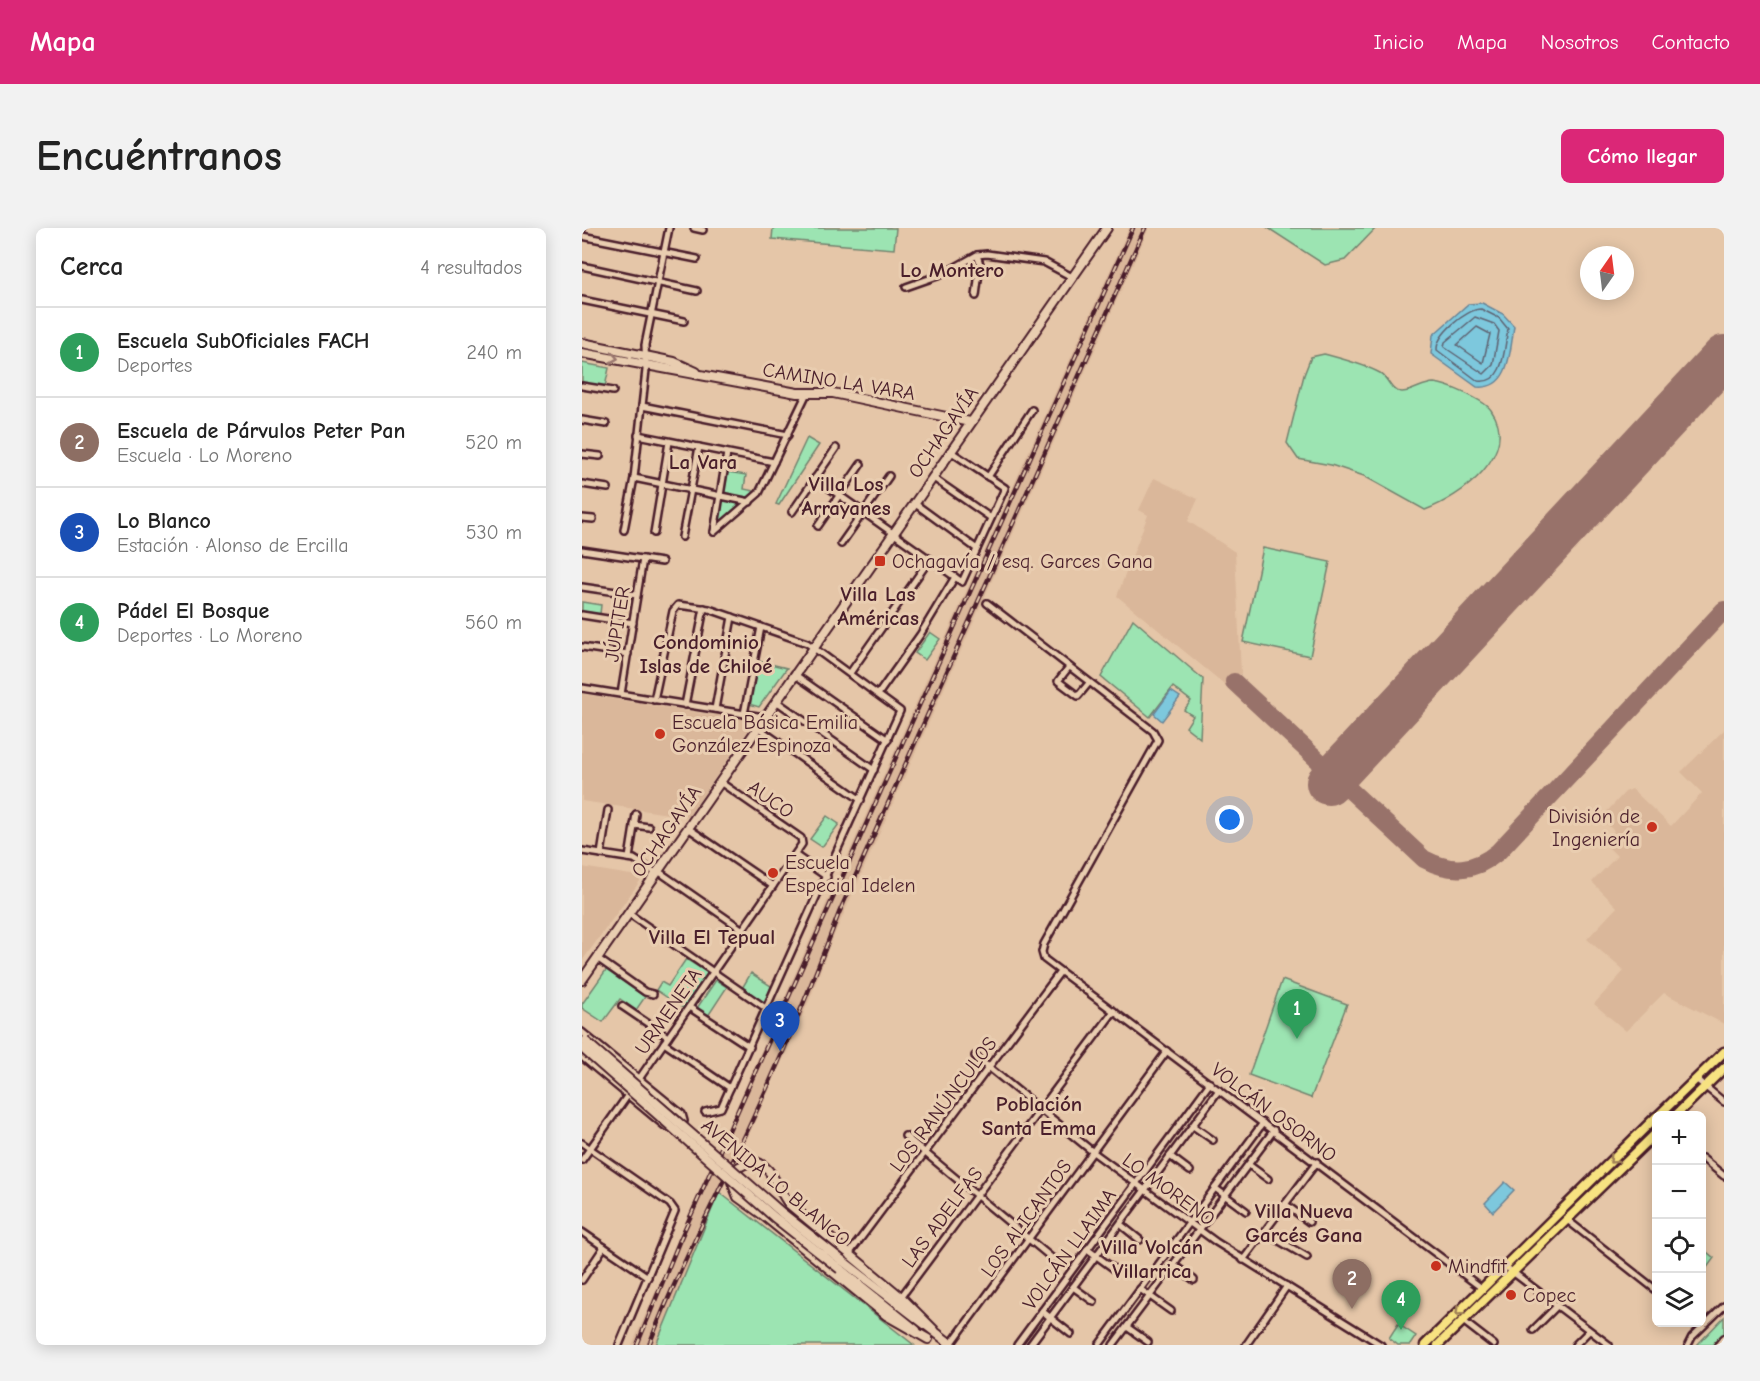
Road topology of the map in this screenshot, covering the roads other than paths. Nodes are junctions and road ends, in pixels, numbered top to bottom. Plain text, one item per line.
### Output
1 (669, 228) edge
2 (693, 228) edge
3 (1107, 228) edge
4 (703, 230) dead end
5 (582, 236) edge
6 (664, 252) junction
7 (977, 255) junction
8 (697, 260) dead end
9 (582, 266) edge
10 (1072, 277) junction
11 (658, 282) junction
12 (906, 287) dead end
13 (697, 291) dead end
14 (976, 296) dead end
15 (582, 300) edge
16 (651, 314) junction
17 (684, 321) dead end
18 (582, 343) edge
19 (582, 353) edge
20 (646, 355) junction
21 (646, 364) junction
22 (703, 375) junction
23 (582, 386) edge
24 (613, 391) dead end
25 (807, 393) junction
26 (642, 406) junction
27 (1032, 410) dead end
28 (582, 420) edge
29 (970, 422) junction
30 (606, 424) dead end
31 (638, 435) junction
32 (788, 435) junction
33 (669, 441) junction
34 (699, 447) junction
35 (836, 448) dead end
36 (950, 451) junction
37 (727, 453) junction
38 (582, 454) edge
39 (600, 456) dead end
40 (774, 462) junction
41 (861, 464) dead end
42 (889, 476) dead end
43 (932, 477) junction
44 (988, 477) junction
45 (634, 478) junction
46 (815, 478) junction
47 (582, 484) edge
48 (662, 485) junction
49 (608, 488) dead end
50 (691, 491) junction
51 (839, 495) junction
52 (720, 496) junction
53 (750, 502) junction
54 (914, 503) junction
55 (792, 512) dead end
56 (863, 512) junction
57 (582, 518) edge
58 (991, 518) junction
59 (593, 519) dead end
60 (818, 526) dead end
61 (624, 530) dead end
62 (654, 533) dead end
63 (893, 533) junction
64 (682, 537) dead end
65 (841, 544) dead end
66 (977, 549) junction
67 (582, 550) edge
68 (643, 559) junction
69 (930, 559) junction
70 (662, 562) dead end
71 (955, 577) junction
72 (582, 587) edge
73 (637, 595) junction
74 (987, 603) dead end
75 (704, 608) junction
76 (582, 615) edge
77 (732, 617) junction
78 (633, 623) junction
79 (761, 627) junction
80 (582, 647) edge
81 (814, 647) junction
82 (628, 654) junction
83 (1069, 667) junction
84 (850, 673) junction
85 (794, 675) junction
86 (1089, 683) junction
87 (582, 688) edge
88 (879, 693) junction
89 (621, 694) junction
90 (654, 700) junction
91 (776, 701) junction
92 (685, 705) junction
93 (715, 709) junction
94 (744, 714) junction
95 (764, 717) junction
96 (758, 727) junction
97 (888, 740) junction
98 (874, 770) junction
99 (720, 782) junction
100 (861, 800) junction
101 (608, 810) dead end
102 (636, 814) dead end
103 (634, 825) junction
104 (649, 828) dead end
105 (688, 828) junction
106 (802, 842) joint
107 (582, 851) edge
108 (601, 854) junction
109 (795, 855) junction
110 (630, 858) junction
111 (657, 872) junction
112 (827, 877) junction
113 (773, 886) junction
114 (628, 913) junction
115 (742, 930) junction
116 (597, 958) junction
117 (1060, 972) junction
118 (713, 973) junction
119 (582, 980) edge
120 (653, 994) dead end
121 (622, 1006) dead end
122 (689, 1006) junction
123 (767, 1009) junction
124 (1114, 1011) junction
125 (582, 1032) edge
126 (668, 1037) junction
127 (583, 1042) edge
128 (664, 1043) junction
129 (750, 1047) junction
130 (1167, 1051) junction
131 (1724, 1052) edge
132 (975, 1056) dead end
133 (582, 1057) edge
134 (989, 1067) junction
135 (1724, 1068) edge
136 (639, 1079) junction
137 (1696, 1079) junction
138 (1210, 1083) junction
139 (1705, 1087) junction
140 (730, 1088) junction
141 (1219, 1090) junction
142 (628, 1095) junction
143 (1724, 1102) edge
144 (1041, 1109) junction
145 (1663, 1111) edge
146 (1680, 1111) edge
147 (705, 1112) dead end
148 (1652, 1122) edge
149 (1263, 1123) junction
150 (1193, 1125) junction
151 (1274, 1130) junction
152 (673, 1132) junction
153 (905, 1136) dead end
154 (1652, 1137) edge
155 (1214, 1140) dead end
156 (582, 1143) edge
157 (691, 1147) dead end
158 (590, 1149) junction
159 (1093, 1152) junction
160 (925, 1153) junction
161 (1170, 1156) junction
162 (582, 1160) edge
163 (1317, 1162) junction
164 (1706, 1162) edge
165 (1249, 1165) junction
166 (1191, 1171) dead end
167 (1724, 1176) edge
168 (1268, 1179) dead end
169 (1136, 1184) junction
170 (1215, 1188) junction
171 (1144, 1191) junction
172 (977, 1195) junction
173 (1226, 1196) junction
174 (1287, 1205) junction
175 (1246, 1211) dead end
176 (1566, 1219) junction
177 (1309, 1222) dead end
178 (1189, 1223) junction
179 (1120, 1224) junction
180 (1200, 1230) junction
181 (582, 1232) edge
182 (1266, 1233) junction
183 (1030, 1238) junction
184 (1140, 1240) dead end
185 (604, 1247) junction
186 (1087, 1249) junction
187 (849, 1254) junction
188 (1096, 1256) junction
189 (1307, 1257) dead end
190 (1053, 1259) dead end
191 (1243, 1260) junction
192 (1174, 1265) junction
193 (842, 1266) junction
194 (1509, 1269) junction
195 (1117, 1271) dead end
196 (648, 1277) junction
197 (582, 1280) edge
198 (1194, 1280) dead end
199 (1287, 1286) junction
200 (1073, 1287) junction
201 (1652, 1287) edge
202 (1140, 1289) junction
203 (1483, 1289) junction
204 (1150, 1296) junction
205 (901, 1297) junction
206 (1094, 1302) dead end
207 (1557, 1306) junction
208 (1724, 1306) edge
209 (1042, 1311) junction
210 (1171, 1311) dead end
211 (1051, 1318) junction
212 (1463, 1321) junction
213 (1127, 1327) junction
214 (934, 1330) junction
215 (1533, 1330) dead end
216 (1589, 1331) junction
217 (1071, 1334) dead end
218 (1724, 1338) edge
219 (927, 1339) junction
220 (1148, 1342) dead end
221 (619, 1345) edge
222 (934, 1345) edge
223 (952, 1345) edge
224 (1017, 1345) edge
225 (1030, 1345) edge
226 (1099, 1345) edge
227 (1113, 1345) edge
228 (1246, 1345) edge
229 (1381, 1345) edge
230 (1425, 1345) edge
231 (1438, 1345) edge
232 (1494, 1345) edge
233 (1575, 1345) edge
234 (1609, 1345) edge
235 (1688, 1345) edge
236 (1718, 1345) edge

1 - 6 street
2 - 4 street
3 - 10 main road, OCHAGAVÍA
5 - 6 street
6 - 8 street
6 - 11 street
7 - 10 street
7 - 12 street
7 - 14 street
9 - 11 street
10 - 29 main road, OCHAGAVÍA
11 - 13 street
11 - 16 street
15 - 16 street
16 - 17 street
16 - 20 street
18 - 20 main road, CAMINO LA VARA
19 -> 21 main road, CAMINO LA VARA
20 - 21 street
20 - 22 main road, CAMINO LA VARA
21 - 22 main road, CAMINO LA VARA
21 - 26 street
22 - 25 main road, CAMINO LA VARA
23 - 24 street
25 - 29 main road, CAMINO LA VARA
25 - 32 street
26 - 31 street
26 - 32 street
27 - 44 street
28 - 30 street
29 - 36 main road, OCHAGAVÍA
31 - 33 street
31 - 45 street
32 - 40 street
33 - 34 street
33 - 48 street
34 - 37 street
34 - 50 street
35 - 46 street
36 - 43 main road, OCHAGAVÍA
36 - 44 street
37 - 40 street
37 - 52 street
38 - 39 street
40 - 53 street
41 - 51 street
42 - 56 street
43 - 54 main road, OCHAGAVÍA
43 - 58 street
44 - 58 street
45 - 48 street
45 - 61 street
46 - 51 street
46 - 55 street
47 - 49 street
48 - 50 street
48 - 62 street
50 - 52 street
50 - 64 street
51 - 56 street
51 - 60 street
52 - 53 street
52 - 53 street
54 - 63 main road, OCHAGAVÍA
54 - 66 street
56 - 63 street
56 - 65 street
57 - 59 street
58 - 66 street
63 - 69 street
63 - 81 main road, OCHAGAVÍA
66 - 71 street
67 - 68 street
68 - 70 street
68 - 73 street, JÚPITER
69 - 71 street
69 - 84 street
71 - 88 street
72 - 73 street
73 - 78 street, JÚPITER
74 - 83 street
75 - 77 street
75 - 90 street
75 - 92 street
76 - 78 street
77 - 79 street
77 - 93 street
78 - 82 street, JÚPITER
79 - 81 street
79 - 94 street
80 - 82 street
81 - 84 street
81 - 85 main road, OCHAGAVÍA
82 - 89 street, JÚPITER
83 - 86 street
83 - 86 street
84 - 88 street
85 - 91 main road, OCHAGAVÍA
85 - 97 street
86 - 117 street, VOLCÁN OSORNO
87 - 89 street
88 - 97 street
89 - 90 street
90 - 92 street
91 - 95 main road, OCHAGAVÍA
91 - 98 street
92 - 93 street
93 - 94 street
94 - 95 street
95 - 96 main road, OCHAGAVÍA
96 - 99 main road, OCHAGAVÍA
96 - 100 street
97 - 98 street
98 - 100 street
99 - 105 main road, OCHAGAVÍA
99 - 106 street, AUCO
100 - 112 street
101 - 108 street
102 - 103 street
103 - 104 street
103 - 110 street
105 - 111 main road, OCHAGAVÍA
105 - 113 street
106 - 109 street, URMENETA
107 - 108 street
108 - 110 street
109 - 112 street
109 - 113 street, URMENETA
110 - 111 street
111 - 114 main road, OCHAGAVÍA
111 - 115 street
112 - 123 street
113 - 115 street, URMENETA
114 - 116 main road, OCHAGAVÍA
114 - 118 street
115 - 118 street, URMENETA
116 - 119 main road, OCHAGAVÍA
116 - 120 street
117 - 124 street, VOLCÁN OSORNO
117 - 134 street, LOS RANÚNCULOS
118 - 122 street, URMENETA
118 - 123 street
121 - 126 street
122 - 126 street, URMENETA
122 - 129 street
123 - 129 street
124 - 130 street, VOLCÁN OSORNO
124 - 144 street, LAS ADELFAS
125 - 136 street
126 - 128 street, URMENETA
127 - 193 main road, AVENIDA LO BLANCO, bridge
128 - 136 street, URMENETA
128 - 140 street
129 - 140 street
130 - 138 street, VOLCÁN OSORNO
130 - 159 street, LOS ALICANTOS
131 - 137 main road
132 - 134 street, LO MORENO
133 - 142 street
134 - 144 street, LO MORENO
134 - 160 street, LOS RANÚNCULOS
135 - 139 main road
136 - 152 street
137 - 139 street
137 - 145 main road
138 - 141 street, VOLCÁN OSORNO
138 - 169 street, VOLCÁN LLAIMA
139 - 143 street
139 - 146 main road
140 - 147 street
141 - 149 street, VOLCÁN OSORNO
141 - 150 street, VOLCÁN LLAIMA
142 - 152 street
142 - 158 street
144 - 159 street, LO MORENO
144 - 172 street, LAS ADELFAS
148 -> 194 main road
149 - 151 street, VOLCÁN OSORNO
149 - 170 street
150 - 155 street
150 - 161 street, VOLCÁN LLAIMA
151 - 163 street, VOLCÁN OSORNO
151 - 165 street
152 - 157 street
153 - 160 street
154 - 176 main road
156 - 158 street
158 - 162 street
158 - 196 street
159 - 169 street, LO MORENO
159 - 183 street, LOS ALICANTOS
160 - 172 street
160 - 187 street, LOS RANÚNCULOS
161 - 166 street
161 - 171 street, VOLCÁN LLAIMA
163 - 174 street
163 - 203 street, VOLCÁN OSORNO
164 - 167 street
165 - 168 street
165 - 173 street
169 - 171 street, LO MORENO
169 - 186 street, VOLCÁN LLAIMA
170 - 173 street
170 - 178 street
171 - 178 street, LO MORENO
171 - 179 street, VOLCÁN LLAIMA
172 - 183 street
172 - 205 street, LAS ADELFAS
173 - 175 street
173 - 180 street
174 - 177 street
174 - 182 street
176 - 194 main road
176 - 201 street
178 - 180 street, LO MORENO
178 - 202 street
179 - 184 street
179 - 188 street, VOLCÁN LLAIMA
180 - 191 street, LO MORENO
180 - 192 street
181 - 185 street
182 - 189 street
182 - 191 street
183 - 190 street
183 - 223 street, LOS ALICANTOS
185 - 196 street
185 - 197 street
186 - 188 street
186 - 209 street, VOLCÁN LLAIMA
187 - 205 main road
187 - 219 main road
188 - 195 street
188 - 200 street, VOLCÁN LLAIMA
191 - 199 street, LO MORENO
192 - 198 street
192 - 204 street
193 - 214 main road, AVENIDA LO BLANCO
193 - 219 main road, AVENIDA LO BLANCO
194 - 203 main road
194 - 207 street
194 - 212 main road
196 - 221 street
199 - 228 street
199 - 229 street, LO MORENO
200 - 206 street
200 - 211 street, VOLCÁN LLAIMA
202 - 204 street
202 - 226 street
203 -> 230 main road
204 - 210 street
204 - 213 street
205 - 214 main road
207 - 215 street
207 - 216 street
208 - 235 street
209 - 211 street
209 - 224 street, VOLCÁN LLAIMA
211 - 217 street
211 - 225 street, VOLCÁN LLAIMA
212 - 231 main road
212 - 232 street
213 - 220 street
213 - 227 street
214 - 223 main road, AVENIDA LO BLANCO
216 - 233 street
216 - 234 street
218 - 236 street
219 - 222 main road, AVENIDA LO BLANCO

